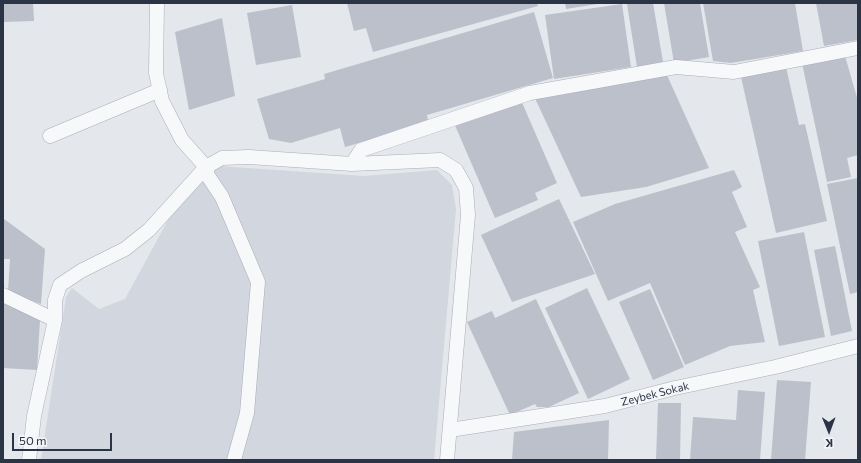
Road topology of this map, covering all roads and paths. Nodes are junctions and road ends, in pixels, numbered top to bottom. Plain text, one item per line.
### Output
1 (157, 3) edge
2 (858, 48) edge
3 (160, 90) junction
4 (50, 136) dead end
5 (352, 164) junction
6 (206, 167) junction
7 (3, 295) edge
8 (55, 320) junction
9 (858, 346) edge
10 (450, 430) junction
11 (29, 460) edge
12 (234, 460) edge
13 (447, 460) edge

1 - 3 street
2 - 5 street
3 - 4 street
3 - 6 street
5 - 6 street
5 - 10 street
6 - 8 street
6 - 12 street
7 - 8 street
8 - 11 street
9 - 10 street, Zeybek Sokak
10 - 13 street

